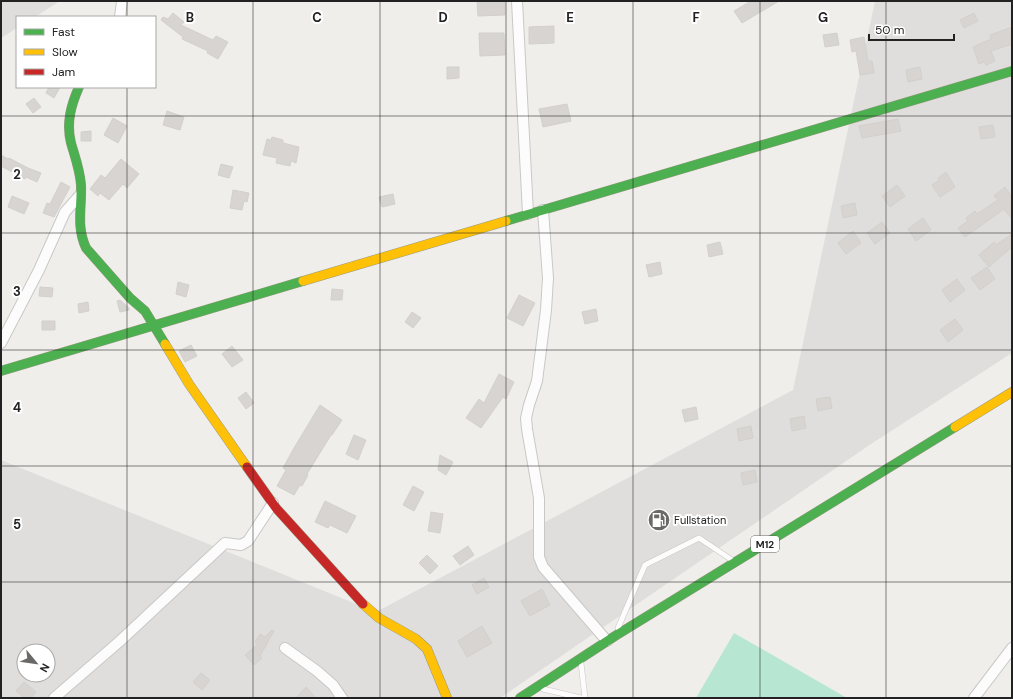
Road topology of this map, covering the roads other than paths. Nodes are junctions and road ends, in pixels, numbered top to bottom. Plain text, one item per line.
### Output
1 (122, 1) edge
2 (517, 1) edge
3 (120, 16) edge
4 (1012, 71) edge
5 (78, 88) edge
6 (80, 195) junction
7 (543, 210) junction
8 (528, 214) junction
9 (154, 325) junction
10 (1, 343) edge
11 (1, 371) edge
12 (1012, 392) edge
13 (273, 503) junction
14 (735, 562) junction
15 (611, 639) junction
16 (285, 648) dead end
17 (1012, 648) edge
18 (581, 658) junction
19 (536, 688) junction
20 (54, 698) edge
21 (342, 698) edge
22 (447, 698) edge
23 (520, 698) edge
24 (581, 698) edge
25 (585, 698) edge
26 (974, 698) edge

1 - 3 street
2 - 8 street
4 - 7 main road
5 - 6 main road
6 - 9 main road
6 - 10 street
7 - 8 main road
7 - 15 street
8 - 9 main road
9 - 11 main road
9 - 13 main road
12 - 14 main road, M12
13 - 20 street
13 - 22 main road
14 - 15 main road, M12
14 - 15 lane
15 - 18 main road, M12
16 - 21 street
17 - 26 street
18 - 19 main road, M12
18 - 25 lane
19 - 23 main road, M12
19 - 24 lane

